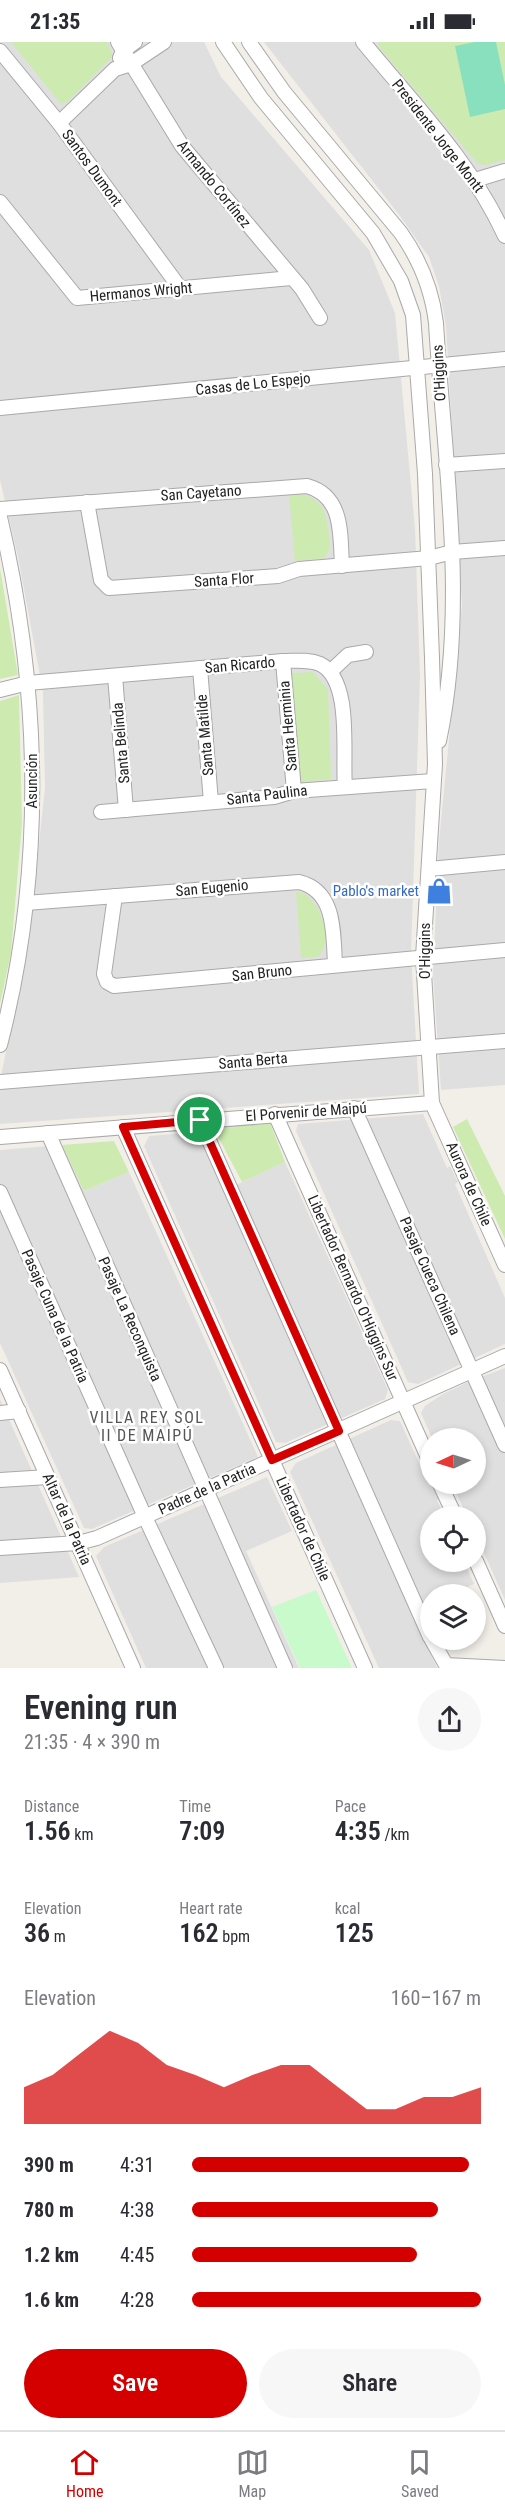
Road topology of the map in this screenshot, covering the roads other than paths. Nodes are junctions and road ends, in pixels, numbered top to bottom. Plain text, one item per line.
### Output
1 (135, 42) edge
2 (165, 42) edge
3 (223, 42) edge
4 (249, 42) edge
5 (363, 42) edge
6 (121, 46) edge
7 (0, 51) edge
8 (131, 64) junction
9 (115, 69) junction
10 (59, 123) junction
11 (505, 171) edge
12 (475, 180) junction
13 (0, 202) edge
14 (505, 236) edge
15 (291, 278) junction
16 (180, 288) junction
17 (320, 318) dead end
18 (505, 359) edge
19 (438, 365) junction
20 (417, 368) junction
21 (0, 408) edge
22 (505, 461) edge
23 (446, 465) junction
24 (87, 502) junction
25 (0, 509) edge
26 (0, 517) edge
27 (505, 548) edge
28 (452, 552) junction
29 (429, 558) junction
30 (342, 566) junction
31 (366, 652) dead end
32 (283, 661) junction
33 (200, 668) junction
34 (330, 672) junction
35 (115, 676) junction
36 (28, 683) junction
37 (0, 690) edge
38 (435, 764) junction
39 (434, 781) junction
40 (345, 787) junction
41 (294, 791) junction
42 (211, 802) junction
43 (126, 810) junction
44 (100, 812) dead end
45 (505, 862) edge
46 (429, 869) junction
47 (115, 896) junction
48 (26, 903) junction
49 (505, 950) edge
50 (423, 957) junction
51 (335, 964) junction
52 (505, 1041) edge
53 (0, 1045) edge
54 (429, 1047) junction
55 (0, 1082) edge
56 (432, 1103) junction
57 (354, 1108) junction
58 (275, 1114) junction
59 (200, 1120) junction
60 (123, 1127) junction
61 (48, 1133) junction
62 (0, 1137) edge
63 (0, 1192) edge
64 (505, 1265) edge
65 (505, 1356) edge
66 (0, 1370) edge
67 (472, 1371) junction
68 (403, 1402) junction
69 (18, 1411) junction
70 (0, 1413) edge
71 (339, 1431) junction
72 (420, 1440) edge
73 (505, 1445) edge
74 (272, 1460) junction
75 (48, 1477) junction
76 (0, 1480) edge
77 (206, 1490) junction
78 (145, 1517) junction
79 (78, 1543) junction
80 (0, 1548) edge
81 (481, 1572) edge
82 (420, 1613) edge
83 (505, 1626) edge
84 (438, 1650) edge
85 (133, 1668) edge
86 (216, 1668) edge
87 (285, 1668) edge
88 (365, 1668) edge
89 (505, 1668) edge

1 - 6 street
2 - 8 street
3 - 20 street, O'Higgins
4 - 19 street, O'Higgins
5 - 12 street, Presidente Jorge Montt
6 - 8 street, Armando Cortínez
6 - 9 street
7 - 10 street, Santos Dumont
8 - 9 street
8 - 15 street, Armando Cortínez
9 - 10 street
10 - 16 street, Santos Dumont
11 - 12 street
12 - 14 street, Presidente Jorge Montt
13 - 16 street, Hermanos Wright
15 - 16 street, Hermanos Wright
15 - 17 street, Armando Cortínez
18 - 19 street, Casas de Lo Espejo
19 - 20 street, Casas de Lo Espejo
19 - 23 street, O'Higgins
20 - 21 street, Casas de Lo Espejo
20 - 29 street, O'Higgins
22 - 23 street
23 - 28 street, O'Higgins
24 - 25 street, San Cayetano
24 - 30 street, San Cayetano
24 - 30 street, Santa Flor
26 - 36 street, Asunción
27 - 28 street, Santa Flor
28 - 29 street, Santa Flor
28 - 38 street, O'Higgins
29 - 30 street, Santa Flor
29 - 38 street, O'Higgins
31 - 34 street
32 - 33 street, San Ricardo
32 - 34 street, San Ricardo
32 - 41 street, Santa Herminia
33 - 35 street, San Ricardo
33 - 42 street, Santa Matilde
34 - 40 street
35 - 36 street, San Ricardo
35 - 43 street, Santa Belinda
36 - 37 street, San Ricardo
36 - 48 street, Asunción
38 - 39 street, O'Higgins
39 - 40 street, Santa Paulina
39 - 46 street, O'Higgins
40 - 41 street, Santa Paulina
41 - 42 street, Santa Paulina
42 - 43 street, Santa Paulina
43 - 44 street, Santa Paulina
45 - 46 street
46 - 50 street, O'Higgins
47 - 48 street, San Eugenio
47 - 51 street, San Eugenio
47 - 51 street, San Bruno
48 - 53 street, Asunción
49 - 50 street, San Bruno
50 - 51 street, San Bruno
50 - 54 street, O'Higgins
52 - 54 street, Santa Berta
54 - 55 street, Santa Berta
54 - 56 street, O'Higgins
56 - 57 street, El Porvenir de Maipú
56 - 64 street, Aurora de Chile
57 - 58 street, El Porvenir de Maipú
57 - 67 street, Pasaje Cueca Chilena
58 - 59 street, El Porvenir de Maipú
58 - 68 street, Libertador Bernardo O'Higgins Sur
59 - 60 street, El Porvenir de Maipú
59 - 71 street
60 - 61 street, El Porvenir de Maipú
60 - 74 street, Libertador de Chile
61 - 62 street, El Porvenir de Maipú
61 - 77 street, Pasaje La Reconquista
63 - 78 street, Pasaje Cuna de la Patria
65 - 67 street, Padre de la Patria
66 - 69 street, Altar de la Patria
67 - 68 street, Padre de la Patria
67 - 73 street, Pasaje Cueca Chilena
68 - 71 street, Padre de la Patria
68 - 72 street, Libertador Bernardo O'Higgins Sur
69 - 70 street
69 - 75 street, Altar de la Patria
71 - 74 street, Padre de la Patria
71 - 82 street
74 - 77 street, Padre de la Patria
74 - 88 street, Libertador de Chile
75 - 76 street
75 - 79 street, Altar de la Patria
77 - 78 street, Padre de la Patria
77 - 87 street, Pasaje La Reconquista
78 - 79 street, Padre de la Patria
78 - 86 street, Pasaje Cuna de la Patria
79 - 80 street, Padre de la Patria
79 - 85 street, Altar de la Patria
81 - 83 street
84 - 89 street

